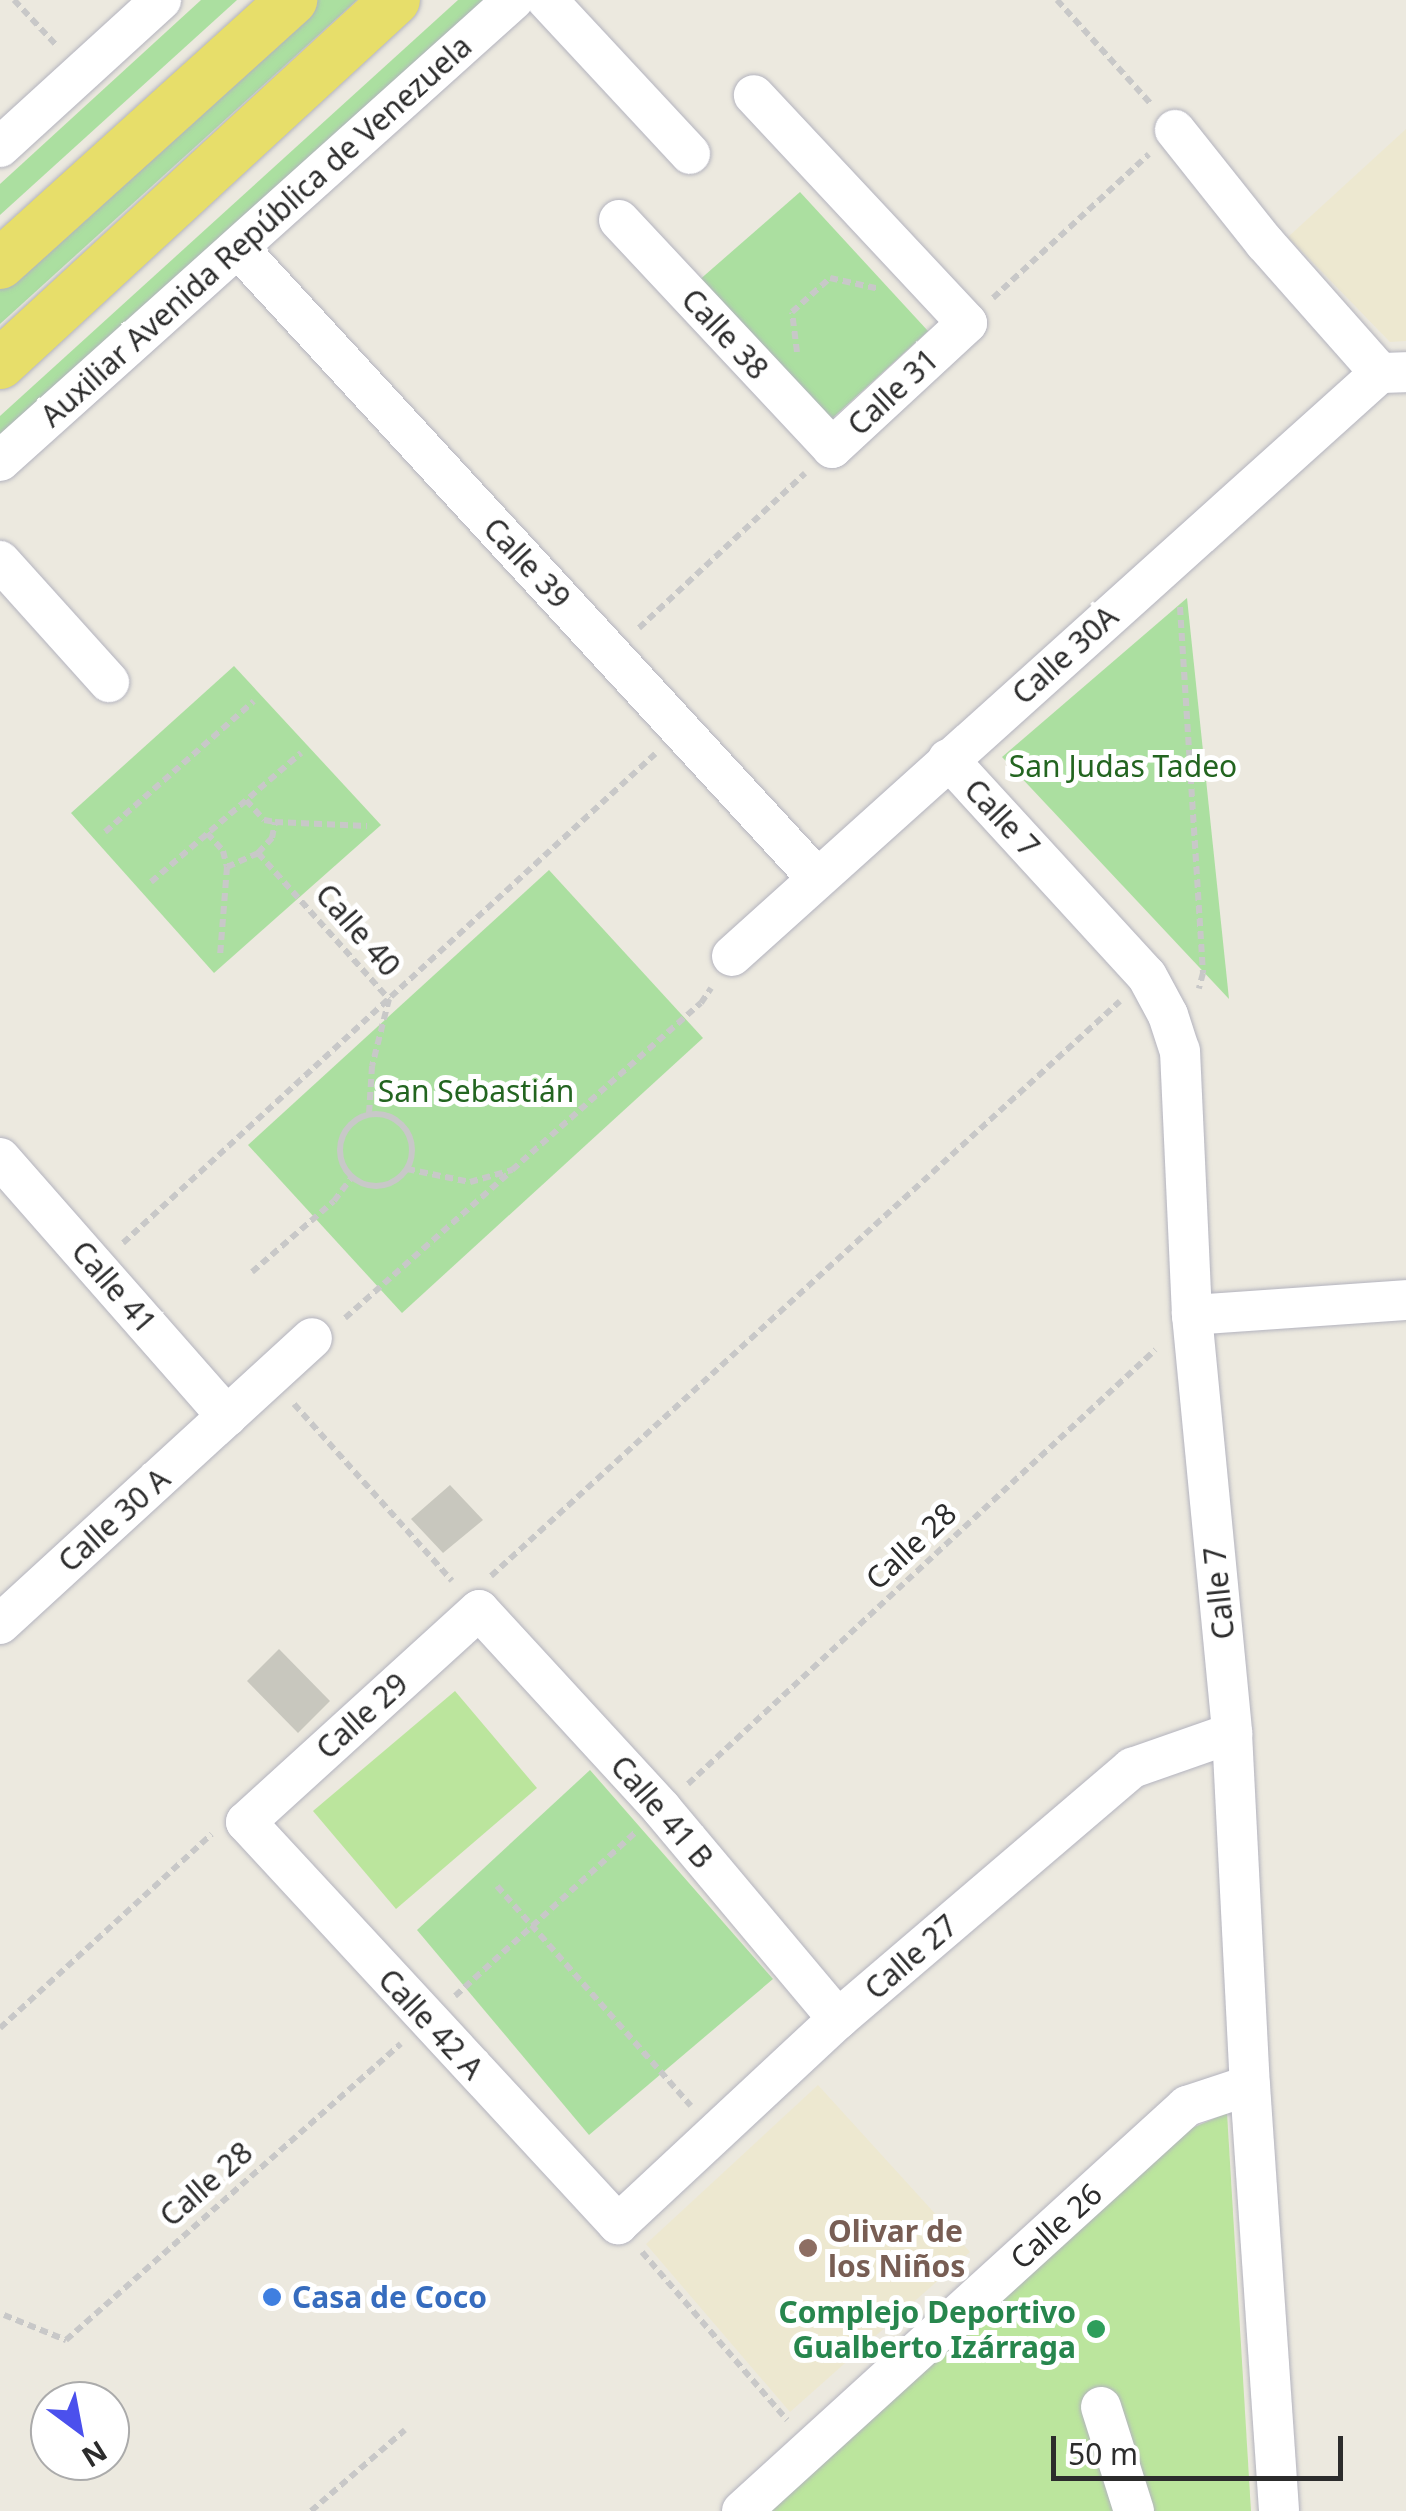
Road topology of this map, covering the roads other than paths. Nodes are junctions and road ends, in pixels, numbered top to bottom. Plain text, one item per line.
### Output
1 (161, 0) edge
2 (292, 0) edge
3 (396, 0) edge
4 (513, 0) edge
5 (547, 0) edge
6 (754, 95) dead end
7 (1175, 130) road end
8 (0, 147) edge
9 (690, 154) dead end
10 (619, 220) dead end
11 (238, 248) junction
12 (0, 264) edge
13 (0, 364) edge
14 (1393, 372) edge
15 (819, 434) joint
16 (0, 461) edge
17 (0, 561) edge
18 (110, 682) dead end
19 (948, 759) junction
20 (817, 878) junction
21 (732, 956) road end
22 (0, 1158) edge
23 (1406, 1300) edge
24 (1192, 1315) junction
25 (312, 1338) road end
26 (227, 1416) junction
27 (473, 1604) joint
28 (0, 1624) edge
29 (1232, 1733) junction
30 (246, 1822) joint
31 (838, 2020) junction
32 (1250, 2085) junction
33 (618, 2224) joint
34 (1102, 2407) dead end
35 (1269, 2504) edge
36 (742, 2511) edge
37 (1134, 2511) edge

1 - 8 street
2 - 12 main road
3 - 13 main road
4 - 11 street, Auxiliar Avenida República de Venezuela
5 - 9 street
6 - 15 street, Calle 31
7 - 14 street
10 - 15 street, Calle 38
11 - 16 street, Auxiliar Avenida República de Venezuela
11 - 20 street, Calle 39
14 - 19 street, Calle 30A
17 - 18 street
19 - 20 street, Calle 30A
19 - 24 street, Calle 7
20 - 21 street, Calle 30A
22 - 26 street, Calle 41
23 - 24 street
24 - 29 street, Calle 7
25 - 26 street
26 - 28 street, Calle 30 A
27 - 30 street, Calle 29
27 - 31 street, Calle 41 B
29 - 31 street, Calle 27
29 - 32 street, Calle 7
30 - 33 street, Calle 42 A
31 - 33 street, Calle 27
32 - 35 street, Calle 7
32 - 36 street, Calle 26
34 - 37 street

